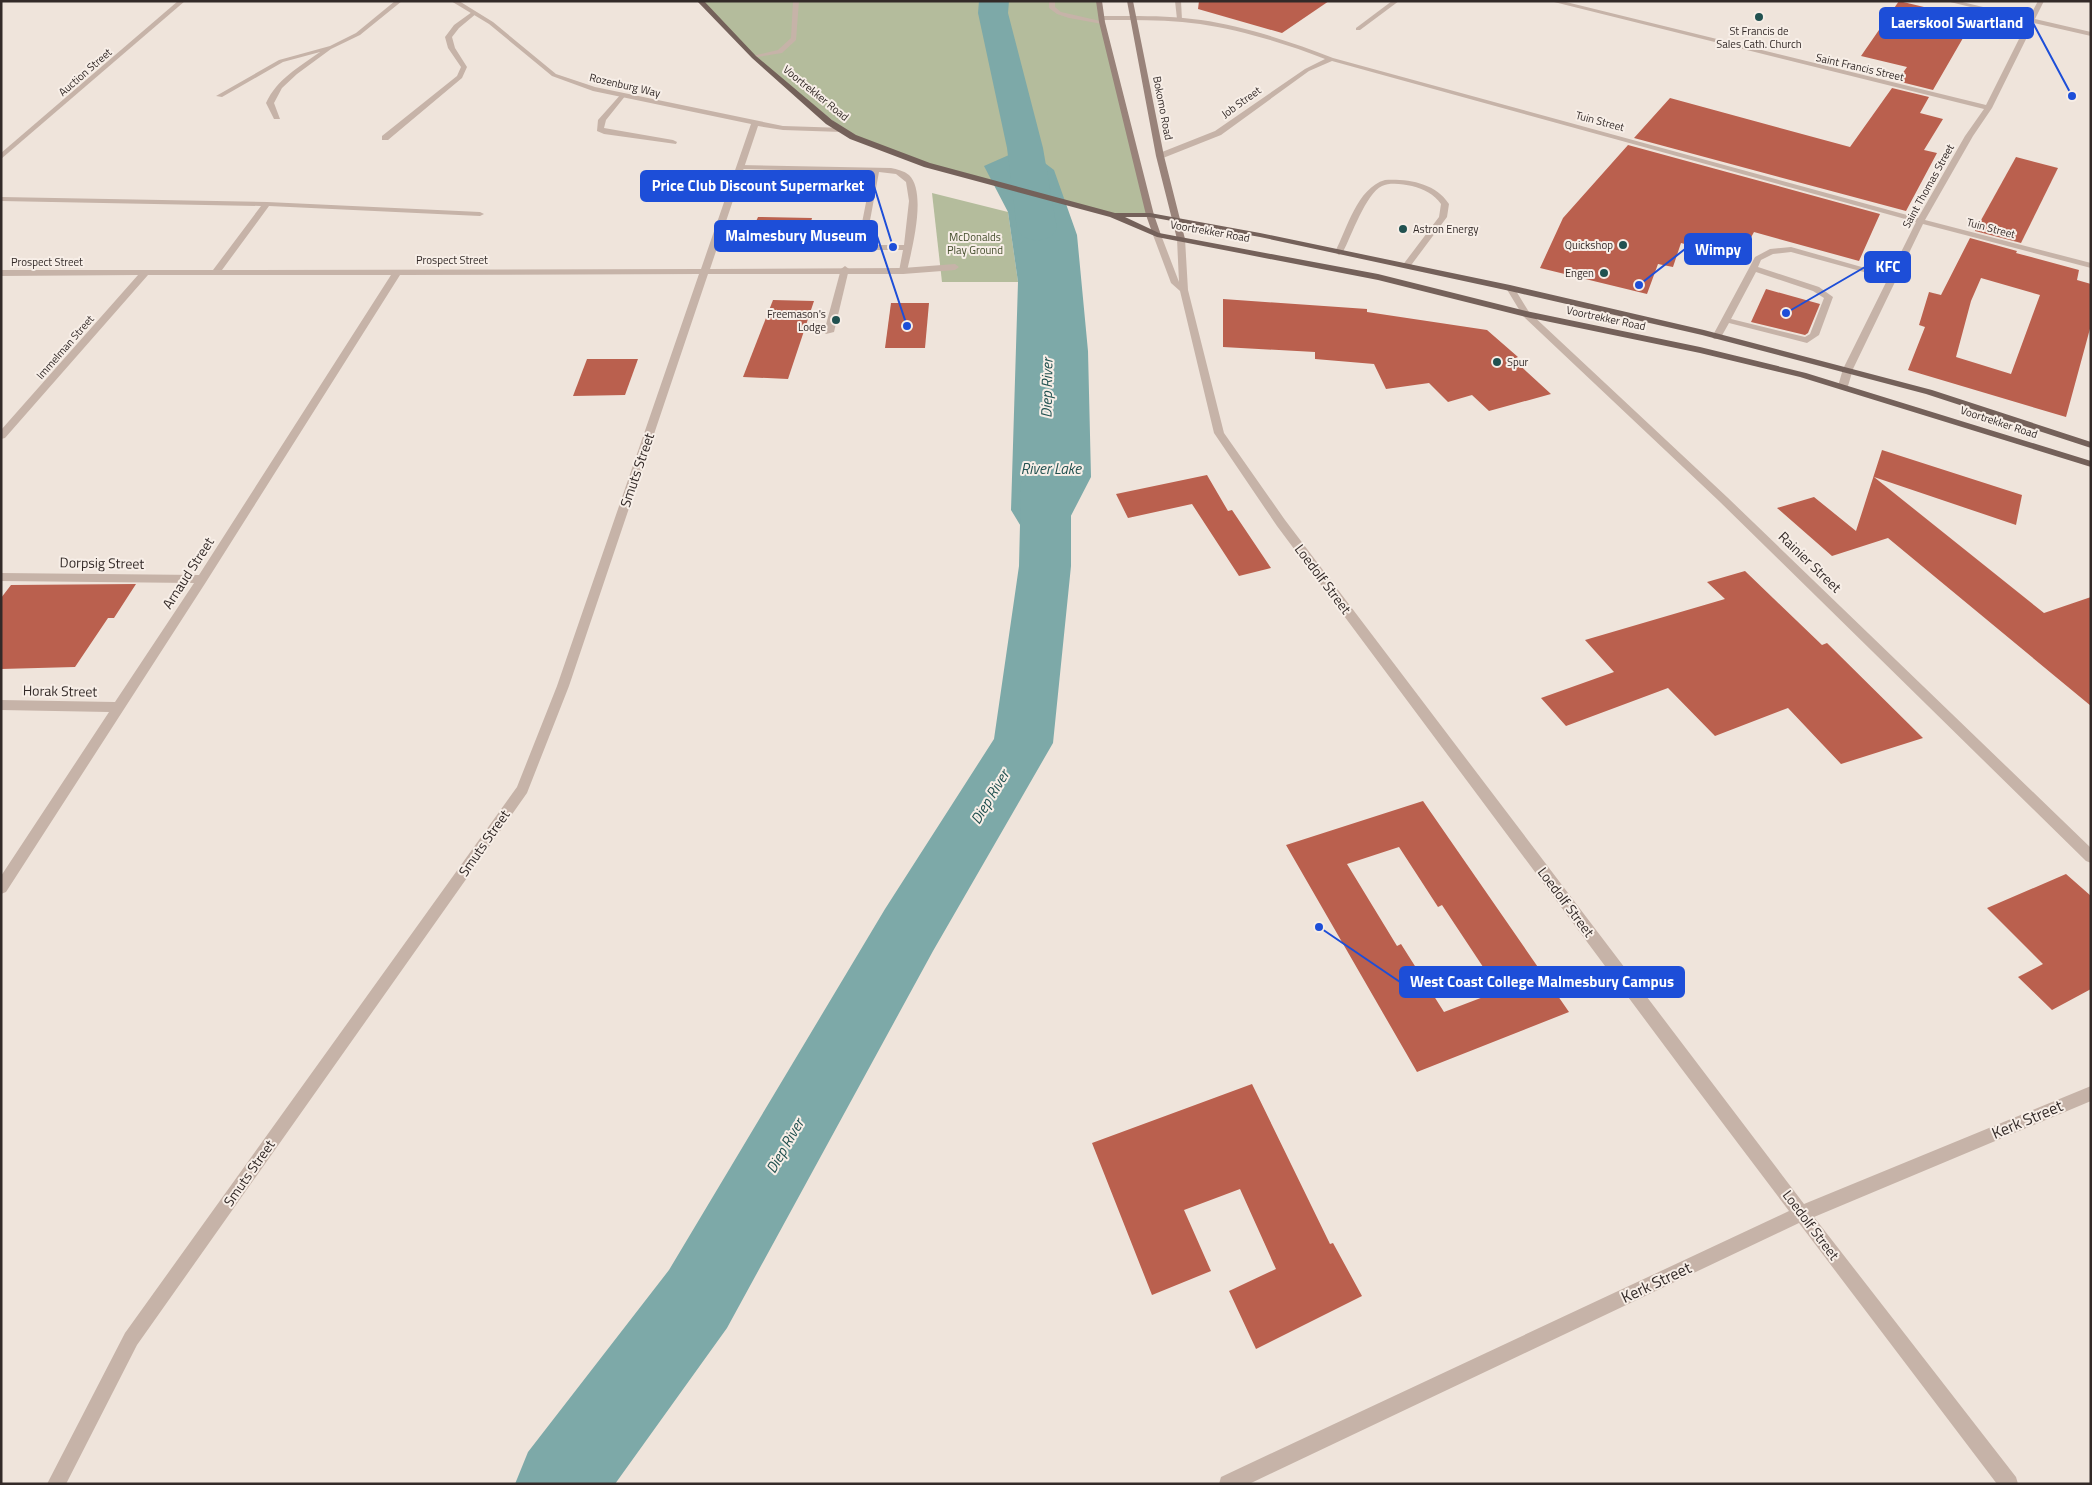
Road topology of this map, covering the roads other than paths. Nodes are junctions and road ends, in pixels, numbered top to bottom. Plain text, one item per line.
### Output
1 (182, 1) edge
2 (399, 1) edge
3 (454, 1) edge
4 (700, 1) edge
5 (796, 1) edge
6 (1052, 1) edge
7 (1099, 1) edge
8 (1130, 1) edge
9 (1178, 1) edge
10 (1396, 1) edge
11 (1553, 1) edge
12 (1949, 1) edge
13 (2041, 1) edge
14 (474, 13) junction
15 (1134, 18) junction
16 (1180, 19) junction
17 (2030, 19) junction
18 (1102, 20) junction
19 (1358, 29) dead end
20 (2091, 34) edge
21 (1292, 44) junction
22 (332, 47) junction
23 (754, 57) junction
24 (1331, 59) junction
25 (1307, 70) junction
26 (622, 95) junction
27 (220, 96) dead end
28 (1988, 108) junction
29 (277, 117) dead end
30 (755, 123) junction
31 (842, 130) junction
32 (385, 138) dead end
33 (673, 142) dead end
34 (1160, 156) junction
35 (1, 157) edge
36 (742, 167) junction
37 (876, 170) junction
38 (1, 199) edge
39 (267, 204) junction
40 (480, 214) dead end
41 (1113, 215) junction
42 (1150, 215) junction
43 (1176, 219) junction
44 (1921, 221) junction
45 (1157, 235) junction
46 (1181, 239) junction
47 (908, 248) junction
48 (1339, 252) junction
49 (1406, 266) junction
50 (2091, 266) edge
51 (956, 267) dead end
52 (1753, 268) junction
53 (707, 270) junction
54 (845, 270) junction
55 (903, 271) junction
56 (397, 272) junction
57 (1, 273) edge
58 (145, 273) junction
59 (215, 273) junction
60 (1892, 277) junction
61 (1510, 288) junction
62 (1184, 290) junction
63 (1526, 314) junction
64 (1726, 320) junction
65 (829, 332) dead end
66 (1717, 337) junction
67 (1848, 369) junction
68 (1843, 386) junction
69 (1, 436) edge
70 (2091, 445) edge
71 (2091, 464) edge
72 (1, 577) edge
73 (202, 579) junction
74 (1, 704) edge
75 (119, 707) junction
76 (2091, 857) edge
77 (1, 888) edge
78 (2091, 1093) edge
79 (1803, 1213) junction
80 (56, 1484) edge
81 (1228, 1484) edge
82 (2009, 1484) edge

1 - 35 street, Auction Street
2 - 22 street
3 - 14 street, Rozenburg Way
4 - 23 main road, Voortrekker Road
5 - 23 street
6 - 18 street, Tuin Street
7 - 18 main road
8 - 15 main road, Bokomo Road
9 - 16 street
10 - 19 street
11 - 28 street, Saint Francis Street
12 - 17 street
13 - 17 street, Saint Thomas Street
14 - 26 street, Rozenburg Way
14 - 32 street
15 - 16 street, Tuin Street
15 - 18 street, Tuin Street
15 - 34 main road, Bokomo Road
16 - 21 street, Tuin Street
17 - 20 street
17 - 28 street, Saint Thomas Street
18 - 42 main road
21 - 24 street, Tuin Street
21 - 25 street
22 - 27 street
22 - 29 street
23 - 31 main road, Voortrekker Road
24 - 25 street, Job Street
24 - 44 street, Tuin Street
25 - 34 street, Job Street
26 - 30 street, Rozenburg Way
26 - 33 street
28 - 44 street, Saint Thomas Street
30 - 31 street, Rozenburg Way
30 - 36 street, Smuts Street
31 - 41 main road, Voortrekker Road
34 - 43 main road, Bokomo Road
36 - 37 street
36 - 53 street, Smuts Street
37 - 47 street
37 - 47 street
38 - 39 street
39 - 40 street
39 - 59 street
41 - 42 main road, Voortrekker Road
41 - 45 main road, Voortrekker Road
42 - 43 main road, Voortrekker Road
42 - 45 main road
43 - 46 main road, Loedolf Street
43 - 48 main road, Voortrekker Road
44 - 50 street, Tuin Street
44 - 60 street, Saint Thomas Street
45 - 46 main road, Voortrekker Road
45 - 62 street, Loedolf Street
46 - 62 street, Loedolf Street
46 - 63 main road, Voortrekker Road
47 - 55 street
48 - 49 main road, Voortrekker Road
48 - 49 street
49 - 61 main road, Voortrekker Road
51 - 55 street, Prospect Street
52 - 60 street
52 - 64 street
52 - 64 street
53 - 54 street, Prospect Street
53 - 56 street, Prospect Street
53 - 80 street, Smuts Street
54 - 55 street, Prospect Street
54 - 65 street
56 - 59 street, Prospect Street
56 - 73 street, Arnaud Street
57 - 58 street, Prospect Street
58 - 59 street, Prospect Street
58 - 69 street, Immelman Street
60 - 67 street, Saint Thomas Street
61 - 63 street, Rainier Street
61 - 66 main road, Voortrekker Road
62 - 79 street, Loedolf Street
63 - 68 main road, Voortrekker Road
63 - 76 street, Rainier Street
64 - 66 street
66 - 67 main road, Voortrekker Road
67 - 68 street, Saint Thomas Street
67 - 70 main road, Voortrekker Road
68 - 71 main road, Voortrekker Road
72 - 73 street, Dorpsig Street
73 - 75 street, Arnaud Street
74 - 75 street, Horak Street
75 - 77 street, Arnaud Street
78 - 79 street, Kerk Street
79 - 81 street, Kerk Street
79 - 82 street, Loedolf Street

